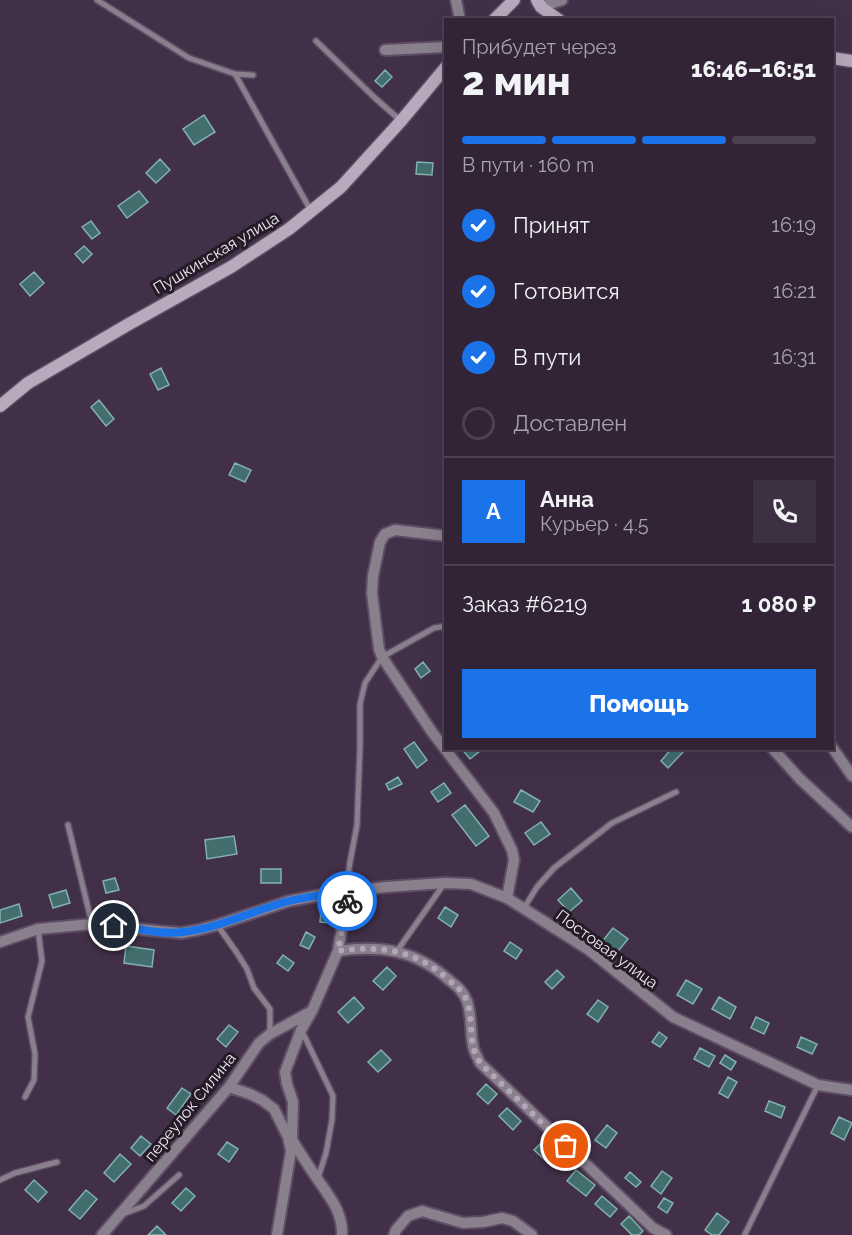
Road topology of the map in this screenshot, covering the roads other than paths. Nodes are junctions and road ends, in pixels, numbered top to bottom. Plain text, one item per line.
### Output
1 (97, 0) edge
2 (456, 0) edge
3 (513, 0) edge
4 (562, 0) edge
5 (539, 4) edge
6 (460, 18) edge
7 (496, 18) edge
8 (556, 18) edge
9 (316, 41) dead end
10 (444, 47) edge
11 (385, 50) dead end
12 (834, 58) edge
13 (852, 61) edge
14 (444, 70) edge
15 (235, 74) junction
16 (253, 75) dead end
17 (401, 121) junction
18 (311, 211) junction
19 (0, 406) edge
20 (444, 536) edge
21 (444, 626) edge
22 (382, 657) junction
23 (444, 748) edge
24 (446, 750) edge
25 (774, 750) edge
26 (834, 750) edge
27 (852, 776) edge
28 (676, 792) dead end
29 (68, 825) dead end
30 (852, 827) edge
31 (445, 883) junction
32 (348, 891) junction
33 (507, 898) junction
34 (524, 908) junction
35 (92, 924) junction
36 (217, 925) junction
37 (38, 929) junction
38 (0, 942) edge
39 (338, 951) junction
40 (397, 951) junction
41 (312, 1011) junction
42 (302, 1030) junction
43 (270, 1034) junction
44 (818, 1085) junction
45 (229, 1088) junction
46 (837, 1088) junction
47 (852, 1090) edge
48 (25, 1097) dead end
49 (852, 1099) edge
50 (292, 1146) junction
51 (57, 1162) dead end
52 (179, 1175) dead end
53 (318, 1179) junction
54 (0, 1180) edge
55 (118, 1215) junction
56 (745, 1234) edge
57 (102, 1235) edge
58 (277, 1235) edge
59 (342, 1235) edge
60 (394, 1235) edge
61 (532, 1235) edge
62 (666, 1235) edge

1 - 15 lane
2 - 6 street
3 - 7 main road
4 - 5 street
5 - 8 main road
9 - 17 lane
10 - 11 street
12 - 13 main road
14 - 17 main road, Пушкинская улица
15 - 16 lane
15 - 18 lane
17 - 18 main road, Пушкинская улица
18 - 19 main road, Пушкинская улица
20 - 22 street
21 - 22 lane
22 - 23 street
22 - 32 lane
24 - 33 street
25 - 30 street
26 - 27 street
28 - 34 lane
29 - 35 lane
31 - 32 street, Постовая улица
31 - 33 street, Постовая улица
31 - 40 lane
32 - 36 street, Постовая улица
32 - 39 street
33 - 34 street, Постовая улица
34 - 44 street, Постовая улица
35 - 36 street, Постовая улица
35 - 37 street, Постовая улица
36 - 43 lane
37 - 38 street, Постовая улица
37 - 48 lane
39 - 40 street
39 - 41 street
40 - 62 street
41 - 42 street
41 - 43 street, переулок Силина
42 - 50 street
42 - 53 lane
43 - 45 street, переулок Силина
44 - 46 street, Постовая улица
44 - 56 lane
45 - 50 street
45 - 55 street, переулок Силина
46 - 47 street, Постовая улица
46 - 49 street, Постовая улица
50 - 53 street
50 - 58 street
51 - 54 lane
52 - 55 lane
53 - 59 street
55 - 57 street, переулок Силина
60 - 61 street

